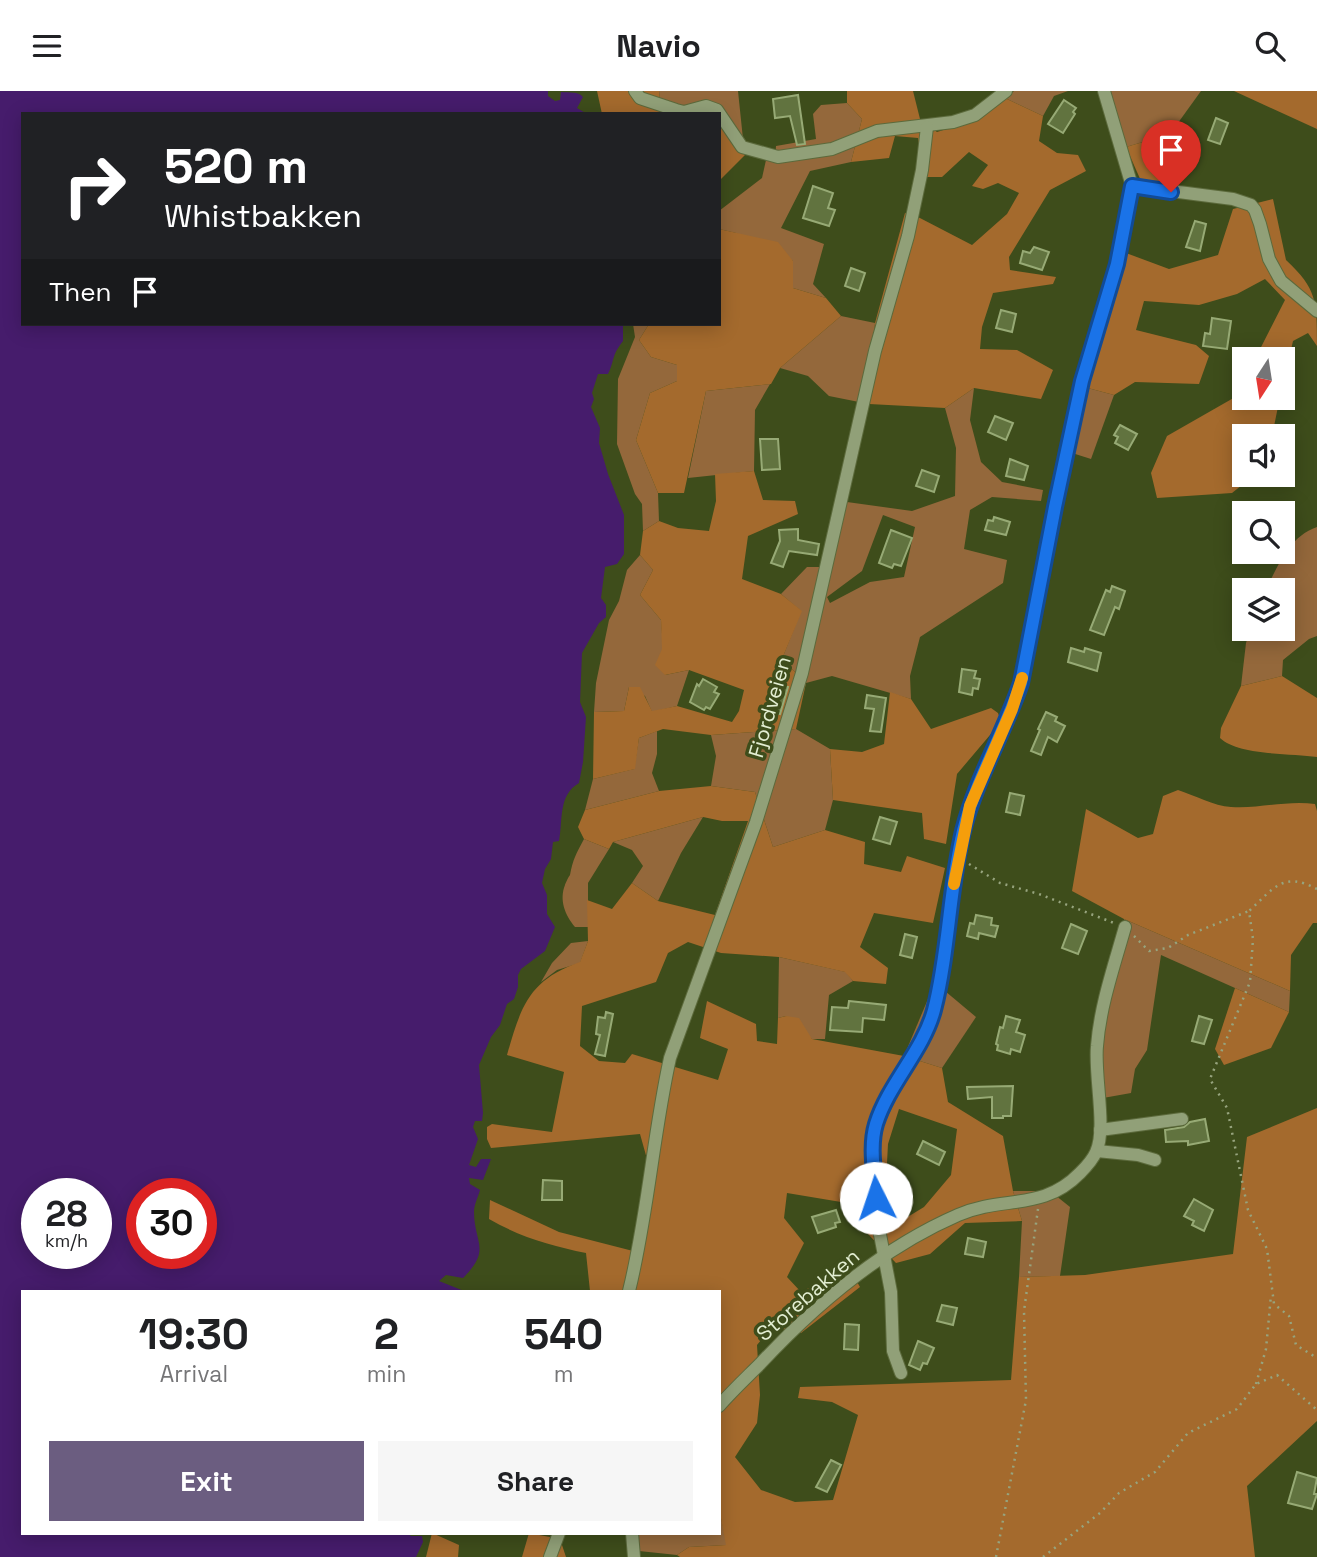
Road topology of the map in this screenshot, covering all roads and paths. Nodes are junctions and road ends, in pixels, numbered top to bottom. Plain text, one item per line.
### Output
1 (635, 91) edge
2 (1006, 91) edge
3 (1104, 91) edge
4 (684, 112) edge
5 (684, 112) edge
6 (718, 112) edge
7 (721, 116) edge
8 (928, 127) junction
9 (1132, 186) junction
10 (1317, 311) edge
11 (957, 860) junction
12 (1317, 890) edge
13 (1249, 911) junction
14 (1125, 927) junction
15 (1182, 1119) dead end
16 (1100, 1130) junction
17 (1097, 1151) junction
18 (1155, 1160) dead end
19 (1039, 1199) junction
20 (883, 1255) junction
21 (1272, 1289) junction
22 (629, 1290) edge
23 (1317, 1358) edge
24 (901, 1373) dead end
25 (1256, 1384) junction
26 (721, 1404) edge
27 (1317, 1410) edge
28 (558, 1535) edge
29 (632, 1535) edge
30 (550, 1557) edge
31 (635, 1557) edge
32 (996, 1557) edge
33 (1043, 1557) edge

1 - 4 street
2 - 8 street
3 - 9 street
5 - 6 street
7 - 8 street
8 - 22 street, Fjordveien
9 - 10 street
9 - 11 street
11 - 14 path
11 - 20 street
12 - 13 path
13 - 14 path
13 - 21 path
14 - 16 street
15 - 16 street
16 - 17 street
17 - 18 street
17 - 19 street, Storebakken
19 - 20 street, Storebakken
19 - 32 path
20 - 24 street
20 - 26 street, Storebakken
21 - 23 path
21 - 25 path
25 - 27 path
25 - 33 path
28 - 30 street
29 - 31 street

